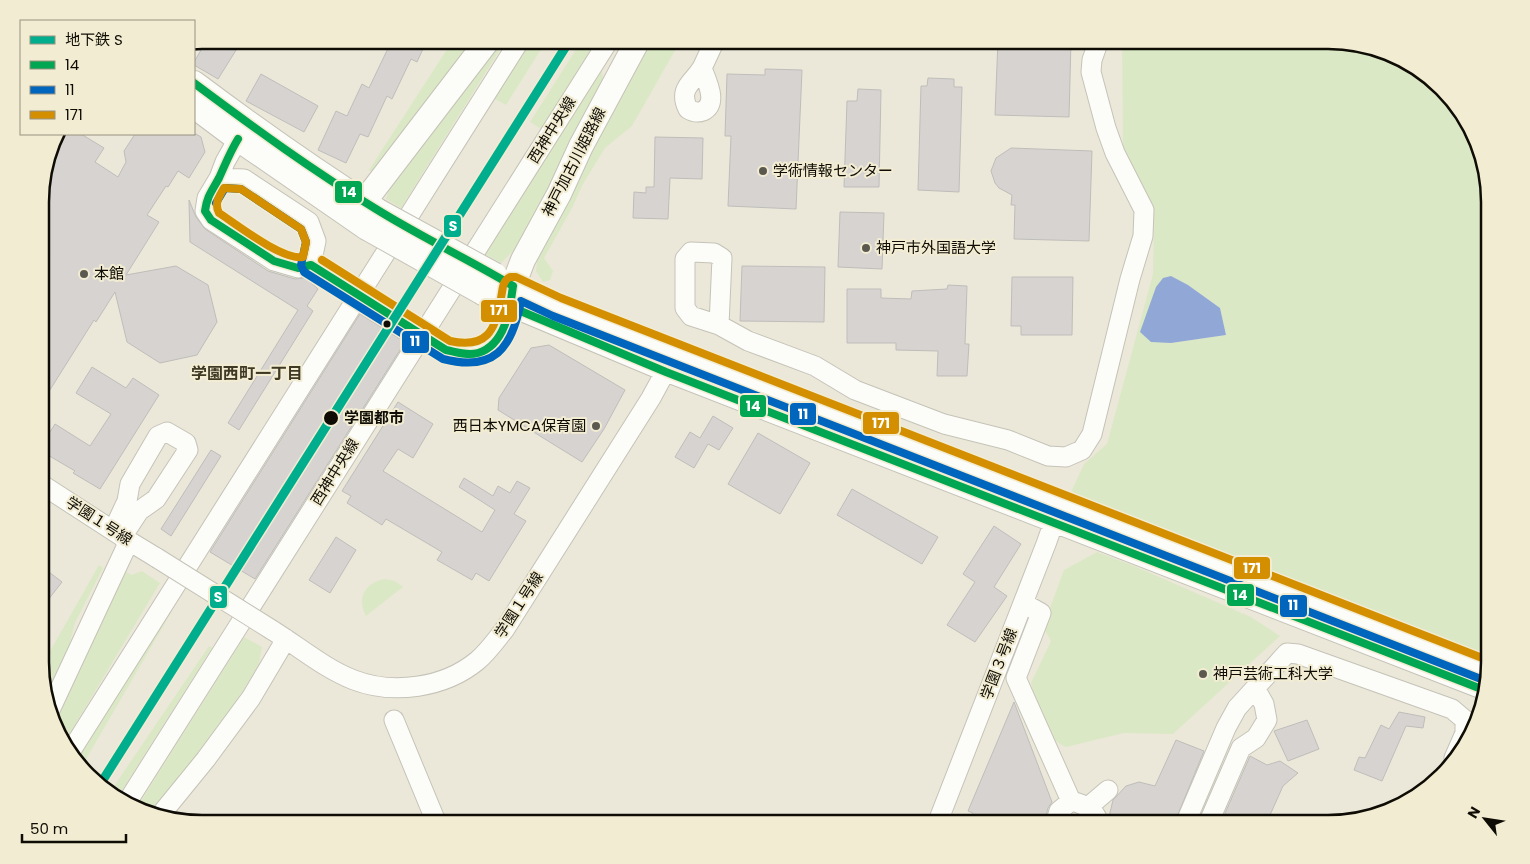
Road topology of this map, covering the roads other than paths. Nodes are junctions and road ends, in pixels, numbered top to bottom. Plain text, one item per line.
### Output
1 (482, 49) edge
2 (514, 49) edge
3 (603, 49) edge
4 (633, 49) edge
5 (711, 49) edge
6 (1096, 49) edge
7 (702, 68) dead end
8 (195, 84) edge
9 (195, 107) edge
10 (238, 139) junction
11 (219, 178) junction
12 (370, 213) junction
13 (317, 268) junction
14 (500, 290) junction
15 (720, 325) dead end
16 (674, 352) junction
17 (666, 372) junction
18 (891, 403) junction
19 (880, 432) junction
20 (49, 489) edge
21 (1059, 504) junction
22 (1053, 523) junction
23 (121, 536) junction
24 (1023, 603) junction
25 (279, 635) junction
26 (1481, 668) edge
27 (1255, 688) junction
28 (1479, 688) edge
29 (54, 701) edge
30 (394, 720) dead end
31 (1465, 731) edge
32 (74, 746) edge
33 (1241, 748) junction
34 (1215, 754) junction
35 (1108, 790) dead end
36 (130, 798) edge
37 (1080, 804) junction
38 (164, 810) edge
39 (433, 815) edge
40 (941, 815) edge
41 (1058, 815) edge
42 (1095, 815) edge
43 (1188, 815) edge
44 (1212, 815) edge

1 - 12 main road
2 - 32 street
3 - 36 street, 西神中央線
4 - 14 main road, 神戸加古川姫路線
5 - 7 street
6 - 18 street
8 - 12 main road
9 - 10 main road
10 - 11 street
10 - 12 main road
11 - 13 street
11 - 13 street
12 - 14 main road, bridge
13 - 14 street, bridge
14 - 16 street
14 - 17 street
15 - 18 street
16 - 17 street, 学園１号線
16 - 19 street
17 - 22 street
17 - 25 street, 学園１号線
18 - 19 street
19 - 21 street
20 - 23 street, 学園１号線
21 - 22 street, 学園３号線
21 - 26 street
22 - 24 street, 学園３号線
22 - 28 street
23 - 23 street
23 - 25 street, 学園１号線, bridge
23 - 29 street
24 - 37 street
24 - 40 street, 学園３号線
25 - 38 street
27 - 31 street
27 - 33 street
27 - 34 street
30 - 39 street
33 - 34 street
33 - 44 street
34 - 43 street
35 - 37 street
37 - 41 street
37 - 42 street

